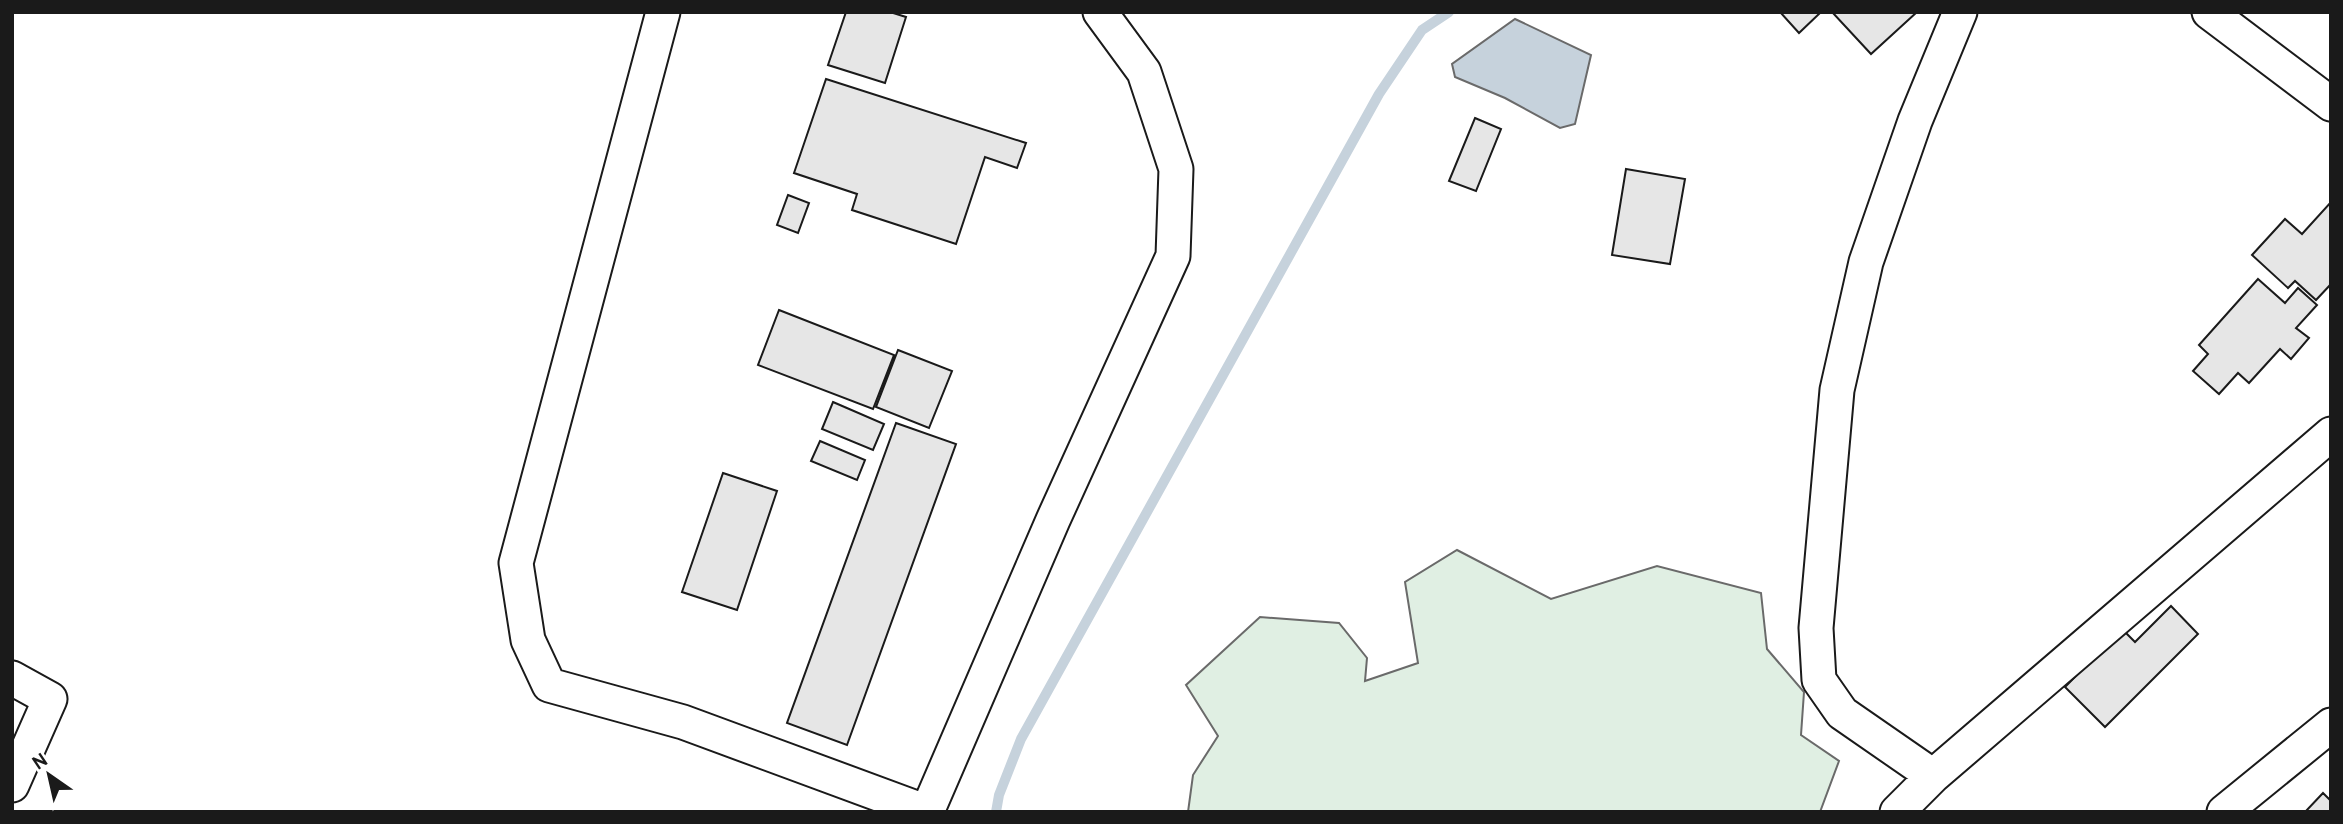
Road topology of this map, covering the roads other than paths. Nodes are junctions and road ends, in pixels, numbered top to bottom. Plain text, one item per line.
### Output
1 (663, 12) edge
2 (1100, 12) edge
3 (1960, 12) edge
4 (2209, 12) edge
5 (2331, 104) edge
6 (2331, 434) edge
7 (12, 678) edge
8 (2331, 725) edge
9 (1933, 776) junction
10 (12, 785) edge
11 (1897, 812) edge
12 (2224, 812) edge

1 - 2 street
3 - 9 street
4 - 5 street
6 - 9 street
7 - 10 street
8 - 12 street
9 - 11 street

